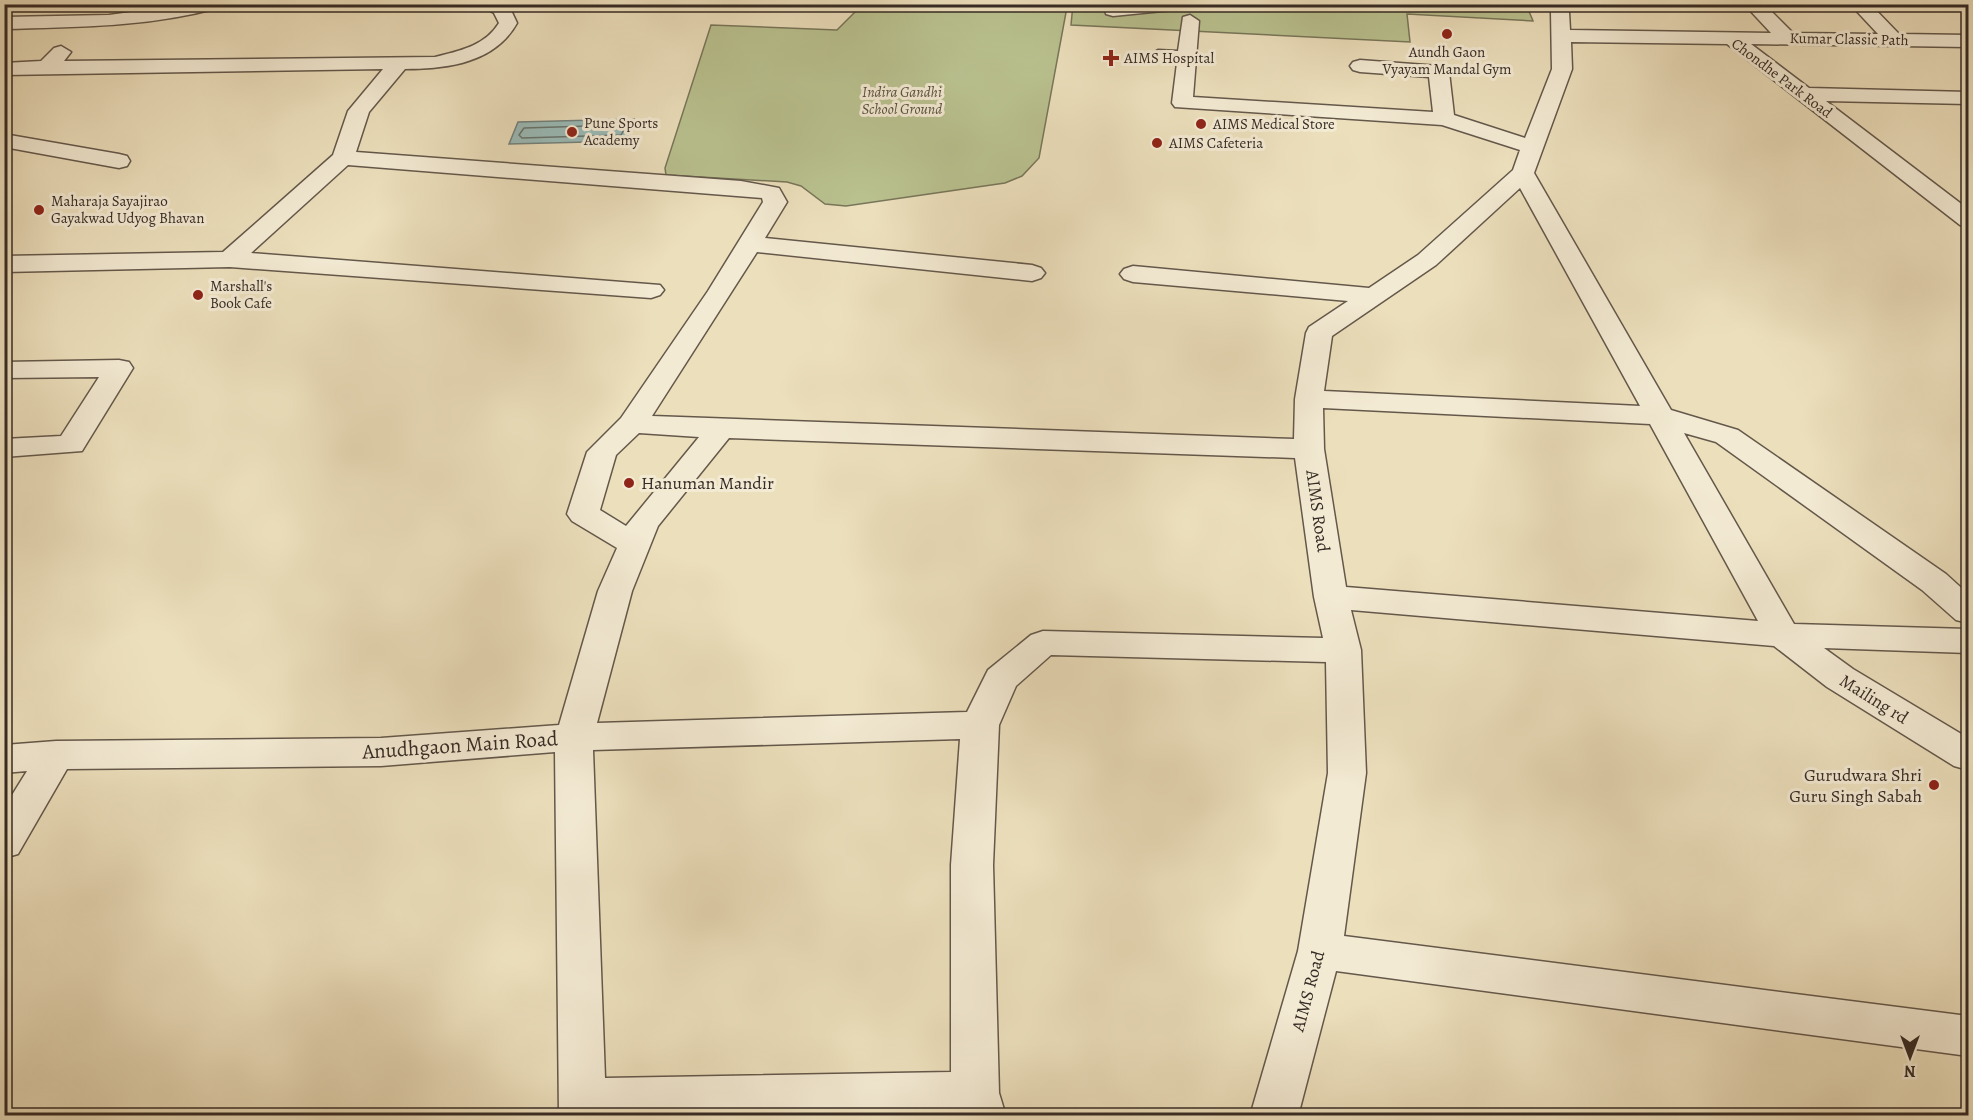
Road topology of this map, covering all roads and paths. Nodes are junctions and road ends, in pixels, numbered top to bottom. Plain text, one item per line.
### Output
1 (212, 4) edge
2 (487, 4) edge
3 (1113, 4) edge
4 (1556, 4) edge
5 (1753, 4) edge
6 (1859, 4) edge
7 (1186, 13) edge
8 (91, 20) junction
9 (4, 23) edge
10 (1560, 36) junction
11 (1730, 38) junction
12 (1787, 38) junction
13 (1894, 40) junction
14 (1968, 41) edge
15 (1158, 56) dead end
16 (1188, 58) junction
17 (398, 65) junction
18 (1360, 66) dead end
19 (47, 67) junction
20 (4, 69) edge
21 (1968, 98) edge
22 (1811, 100) junction
23 (1968, 108) edge
24 (1444, 119) junction
25 (4, 140) edge
26 (343, 158) junction
27 (1528, 160) junction
28 (119, 161) dead end
29 (1959, 205) edge
30 (1968, 220) edge
31 (750, 244) junction
32 (230, 259) junction
33 (4, 264) edge
34 (1032, 273) dead end
35 (1133, 274) dead end
36 (651, 290) dead end
37 (1374, 296) junction
38 (4, 370) edge
39 (1309, 399) junction
40 (1659, 416) junction
41 (632, 424) junction
42 (721, 429) junction
43 (4, 448) edge
44 (1309, 449) junction
45 (634, 544) junction
46 (1331, 597) junction
47 (1968, 612) edge
48 (1783, 635) junction
49 (1968, 641) edge
50 (1343, 650) junction
51 (980, 725) junction
52 (573, 737) junction
53 (56, 755) junction
54 (1968, 756) edge
55 (4, 759) edge
56 (4, 843) edge
57 (1320, 951) junction
58 (1968, 1036) edge
59 (978, 1104) edge
60 (582, 1108) edge
61 (1274, 1116) edge

1 - 8 street
2 - 17 street
3 - 7 street
4 - 10 street, AIMS Road
5 - 12 street
6 - 13 street
7 - 16 street
8 - 9 street
8 - 19 street
10 - 11 street, Chondhe Park Road
10 - 27 street, AIMS Road
11 - 12 street, Kumar Classic Path
11 - 22 street, Chondhe Park Road
12 - 13 street, Kumar Classic Path
13 - 14 street, Kumar Classic Path
15 - 16 street
16 - 24 street
17 - 19 street
17 - 26 street
18 - 24 street
19 - 20 street
21 - 22 street
22 - 23 street
22 - 29 street, Chondhe Park Road
24 - 27 street
25 - 28 street
26 - 31 street
26 - 32 street
27 - 37 street, AIMS Road
27 - 40 street
29 - 30 street, Chondhe Park Road
31 - 34 street
31 - 41 street
32 - 33 street
32 - 36 street
35 - 37 street
37 - 39 street, AIMS Road
38 - 43 street
39 - 40 street
39 - 44 street, AIMS Road
40 - 47 street
40 - 48 street
41 - 42 street
41 - 45 street
42 - 44 street
42 - 45 street
44 - 46 street, AIMS Road
45 - 52 street
46 - 48 street
46 - 50 street, AIMS Road
48 - 49 street
48 - 54 street, Mailing rd
50 - 51 street
50 - 57 street, AIMS Road
51 - 52 street
51 - 59 street
52 - 53 street, Anudhgaon Main Road
52 - 60 street, Anudhgaon Main Road
53 - 55 street, Anudhgaon Main Road
53 - 56 street
57 - 58 street
57 - 61 street, AIMS Road
59 - 60 street

